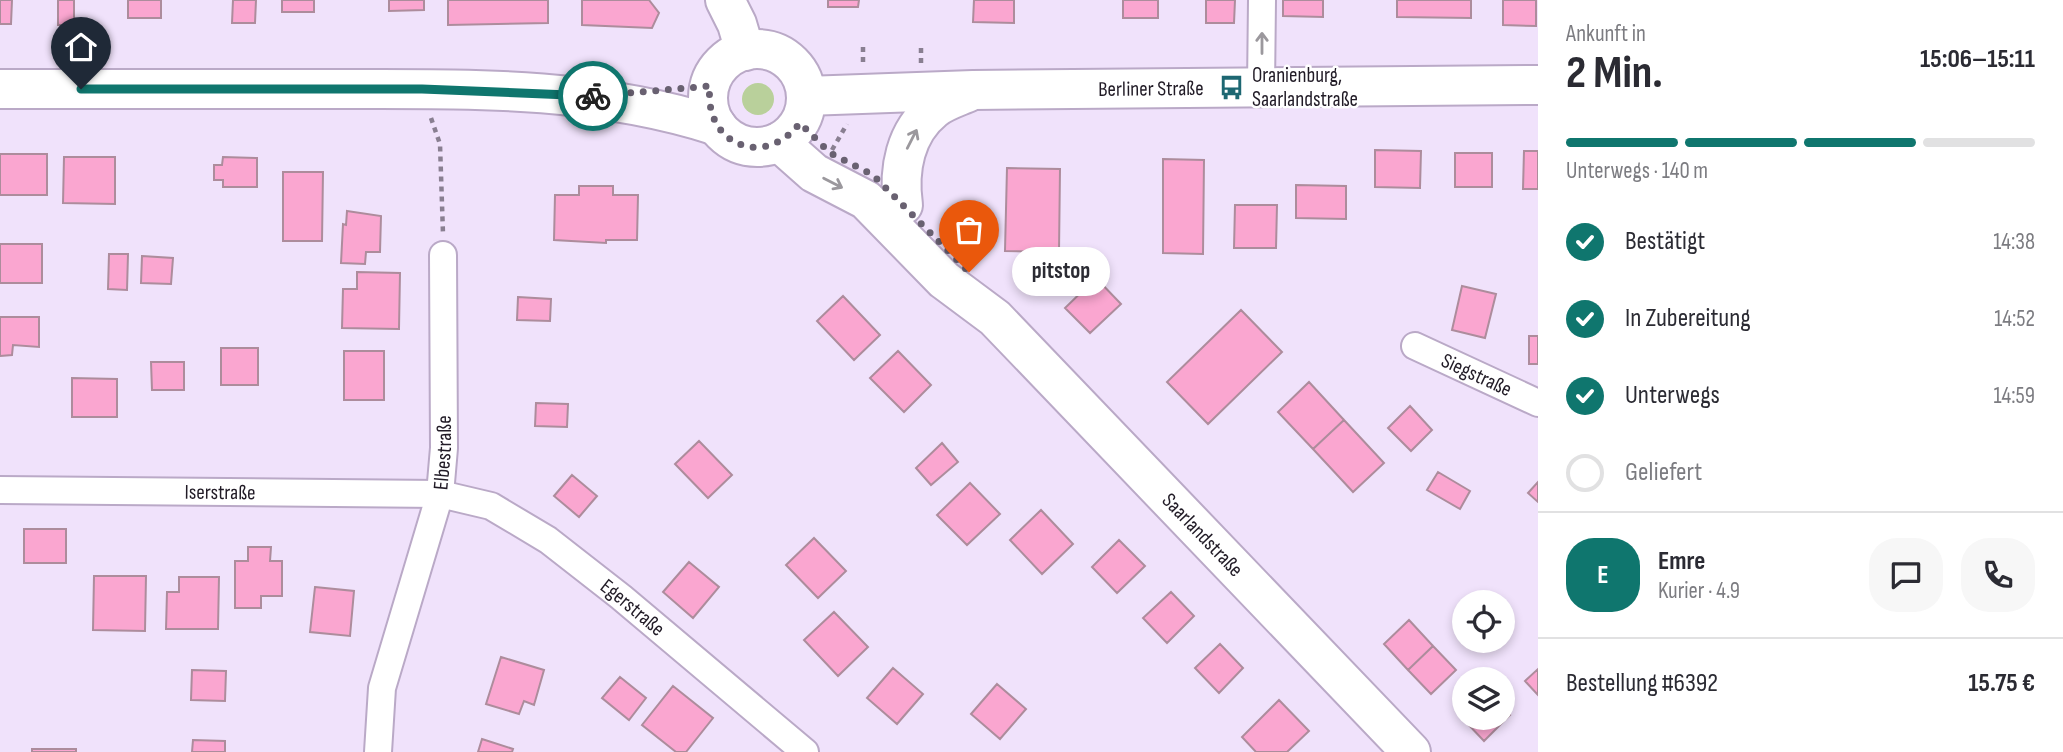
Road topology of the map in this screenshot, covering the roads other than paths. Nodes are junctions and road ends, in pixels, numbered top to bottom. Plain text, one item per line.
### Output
1 (725, 0) edge
2 (1262, 0) edge
3 (745, 51) junction
4 (1538, 85) edge
5 (710, 86) junction
6 (1261, 87) junction
7 (0, 89) edge
8 (973, 90) junction
9 (603, 97) junction
10 (795, 120) junction
11 (717, 126) junction
12 (903, 205) junction
13 (443, 256) road end
14 (995, 318) junction
15 (1415, 346) dead end
16 (1538, 404) edge
17 (0, 490) edge
18 (440, 494) junction
19 (378, 752) edge
20 (805, 752) edge
21 (1411, 752) edge

1 - 3 main road
6 -> 2 street
3 - 5 main road
3 - 10 main road
4 - 6 main road, Berliner Straße
5 - 9 main road
5 - 11 main road
6 - 8 main road, Berliner Straße
7 - 9 main road
8 - 10 main road, Berliner Straße
12 -> 8 main road
9 - 11 main road
10 - 11 main road
10 - 12 main road, Saarlandstraße
10 -> 14 main road, Saarlandstraße
12 - 14 main road, Saarlandstraße
13 - 18 street, Elbestraße
14 - 21 main road, Saarlandstraße
15 - 16 street, Siegstraße
17 - 18 street, Iserstraße
18 - 19 street, Elbestraße
18 - 20 street, Egerstraße

